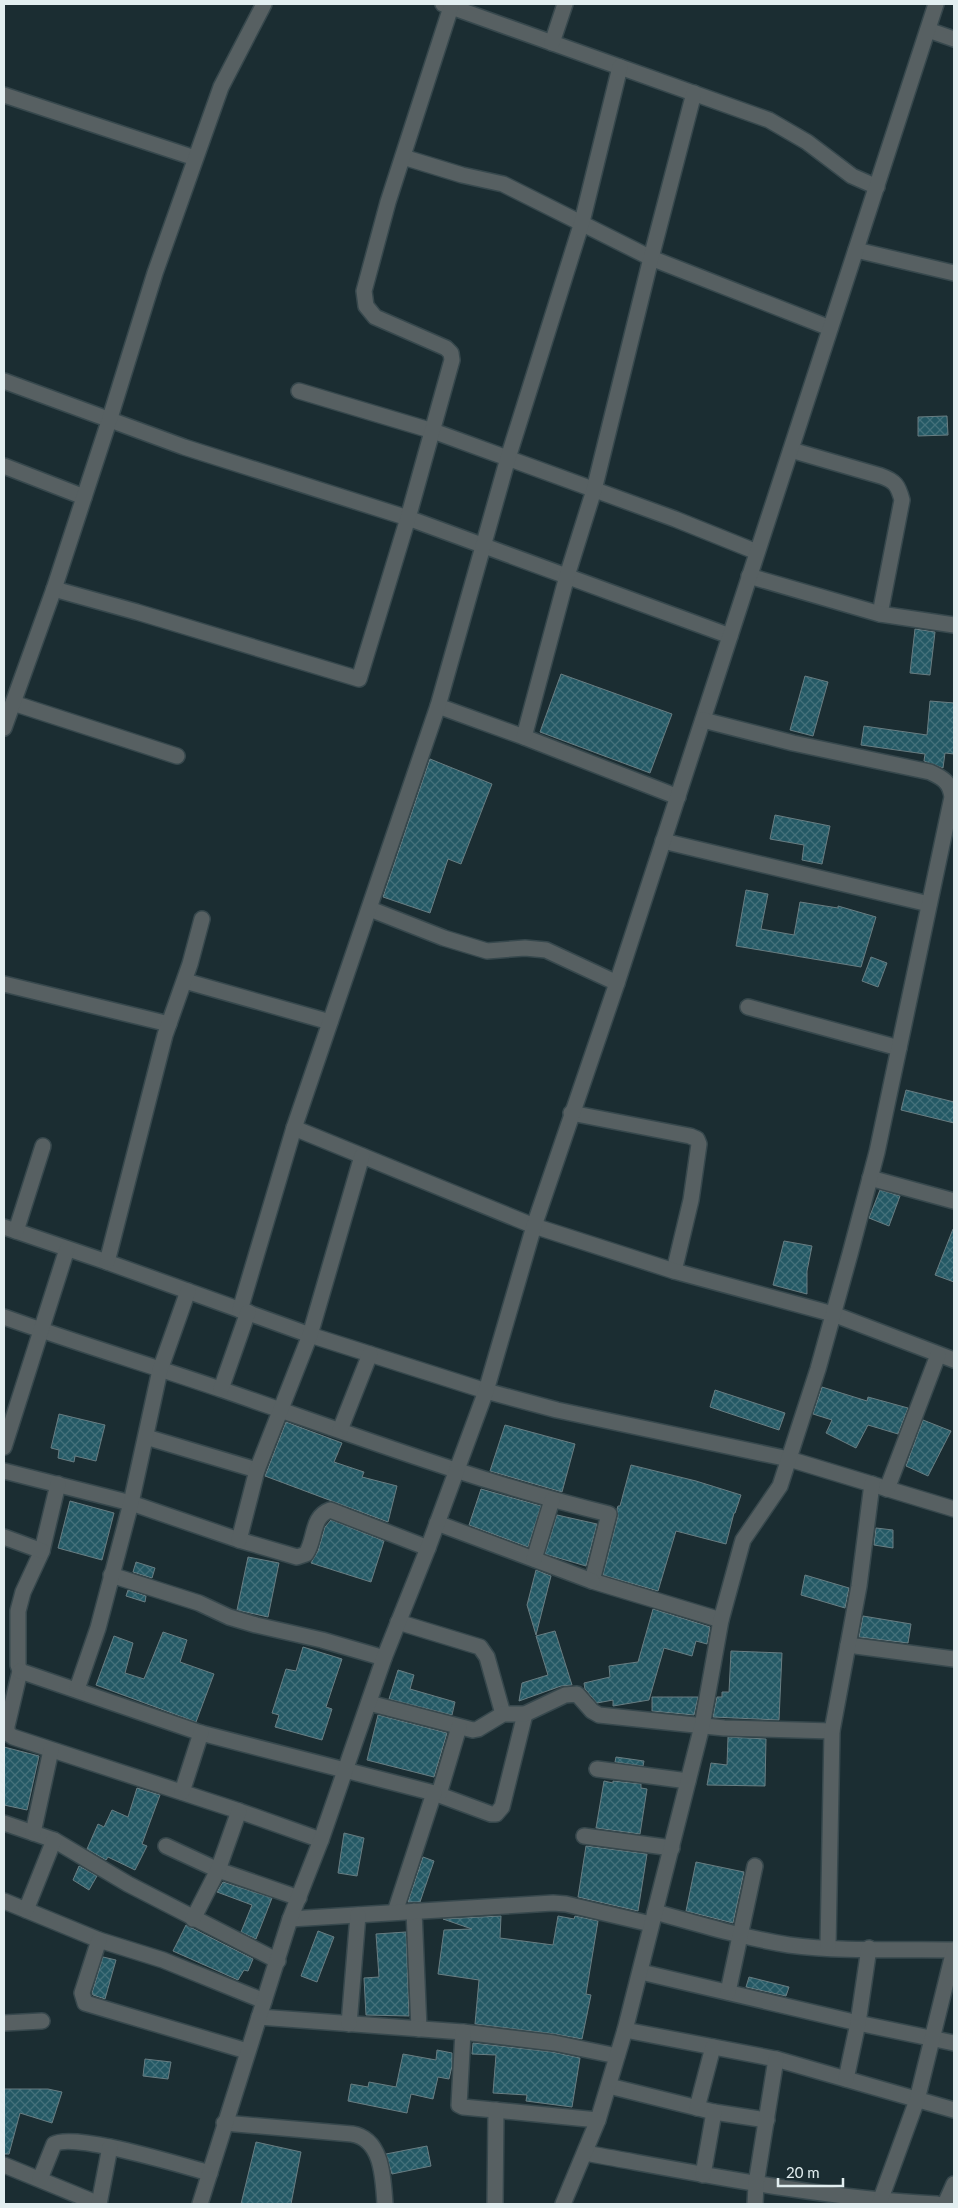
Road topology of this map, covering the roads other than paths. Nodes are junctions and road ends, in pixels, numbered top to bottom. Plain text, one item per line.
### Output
1 (264, 4) edge
2 (564, 4) edge
3 (936, 4) edge
4 (447, 5) edge
5 (928, 30) junction
6 (954, 39) edge
7 (552, 42) junction
8 (620, 67) junction
9 (694, 93) junction
10 (4, 95) edge
11 (403, 157) junction
12 (195, 158) junction
13 (877, 187) junction
14 (582, 222) junction
15 (856, 250) junction
16 (651, 258) junction
17 (954, 273) edge
18 (830, 328) junction
19 (4, 381) edge
20 (299, 391) dead end
21 (110, 418) junction
22 (433, 431) junction
23 (791, 450) junction
24 (508, 458) junction
25 (4, 466) edge
26 (594, 490) junction
27 (84, 497) junction
28 (408, 518) junction
29 (483, 545) junction
30 (758, 552) junction
31 (568, 576) junction
32 (750, 576) junction
33 (54, 590) junction
34 (880, 614) junction
35 (954, 625) edge
36 (730, 636) junction
37 (12, 703) junction
38 (438, 706) junction
39 (703, 720) junction
40 (4, 728) edge
41 (524, 737) junction
42 (177, 756) dead end
43 (678, 797) junction
44 (663, 840) junction
45 (929, 904) junction
46 (370, 910) junction
47 (202, 919) dead end
48 (185, 980) junction
49 (617, 983) junction
50 (4, 984) edge
51 (748, 1007) dead end
52 (330, 1022) junction
53 (169, 1024) junction
54 (899, 1048) junction
55 (572, 1113) junction
56 (294, 1128) junction
57 (43, 1146) dead end
58 (362, 1156) junction
59 (870, 1178) junction
60 (954, 1201) edge
61 (534, 1226) junction
62 (10, 1229) edge
63 (67, 1249) junction
64 (107, 1262) junction
65 (674, 1271) junction
66 (188, 1291) junction
67 (244, 1311) junction
68 (833, 1314) junction
69 (4, 1317) edge
70 (42, 1331) junction
71 (310, 1335) junction
72 (370, 1354) junction
73 (938, 1355) junction
74 (954, 1360) edge
75 (160, 1370) junction
76 (221, 1389) junction
77 (486, 1391) junction
78 (11, 1401) edge
79 (279, 1410) junction
80 (340, 1430) junction
81 (146, 1437) junction
82 (4, 1447) edge
83 (789, 1459) junction
84 (257, 1470) junction
85 (456, 1470) junction
86 (4, 1471) edge
87 (58, 1484) junction
88 (872, 1484) junction
89 (887, 1488) junction
90 (552, 1500) junction
91 (131, 1503) junction
92 (954, 1510) edge
93 (437, 1523) junction
94 (4, 1537) edge
95 (239, 1540) junction
96 (428, 1548) junction
97 (42, 1550) junction
98 (534, 1559) junction
99 (111, 1575) junction
100 (592, 1581) junction
101 (11, 1617) edge
102 (721, 1620) junction
103 (398, 1622) junction
104 (848, 1645) junction
105 (384, 1658) junction
106 (954, 1659) edge
107 (20, 1671) junction
108 (77, 1690) junction
109 (9, 1691) edge
110 (369, 1703) junction
111 (503, 1714) junction
112 (525, 1714) junction
113 (702, 1726) junction
114 (459, 1727) junction
115 (832, 1731) junction
116 (201, 1733) junction
117 (51, 1750) junction
118 (346, 1769) junction
119 (597, 1769) dead end
120 (688, 1781) junction
121 (182, 1792) junction
122 (437, 1794) junction
123 (239, 1811) junction
124 (4, 1823) edge
125 (33, 1833) junction
126 (584, 1836) dead end
127 (54, 1840) junction
128 (321, 1840) junction
129 (166, 1846) dead end
130 (672, 1848) junction
131 (755, 1866) dead end
132 (218, 1870) junction
133 (299, 1898) junction
134 (4, 1901) edge
135 (26, 1910) junction
136 (414, 1911) junction
137 (395, 1912) junction
138 (358, 1915) junction
139 (653, 1918) junction
140 (193, 1919) junction
141 (290, 1919) junction
142 (739, 1934) junction
143 (99, 1940) junction
144 (828, 1947) junction
145 (869, 1948) junction
146 (954, 1950) edge
147 (278, 1962) junction
148 (640, 1972) junction
149 (728, 1992) junction
150 (264, 2001) junction
151 (259, 2017) junction
152 (42, 2021) dead end
153 (4, 2023) edge
154 (858, 2023) junction
155 (349, 2024) junction
156 (419, 2029) junction
157 (625, 2030) junction
158 (462, 2032) junction
159 (933, 2038) junction
160 (954, 2043) edge
161 (713, 2047) junction
162 (247, 2051) junction
163 (617, 2056) junction
164 (776, 2059) junction
165 (846, 2079) junction
166 (609, 2086) junction
167 (916, 2100) junction
168 (697, 2108) junction
169 (496, 2110) junction
170 (954, 2110) edge
171 (714, 2112) junction
172 (598, 2120) junction
173 (767, 2120) junction
174 (224, 2123) junction
175 (110, 2147) junction
176 (585, 2153) junction
177 (4, 2165) edge
178 (210, 2172) junction
179 (703, 2175) junction
180 (40, 2179) junction
181 (756, 2184) junction
182 (954, 2184) edge
183 (879, 2203) edge
184 (99, 2204) edge
185 (200, 2204) edge
186 (385, 2204) edge
187 (495, 2204) edge
188 (564, 2204) edge
189 (756, 2204) edge
190 (936, 2204) edge
191 (945, 2204) edge

1 - 12 street
2 - 7 street
3 - 5 street
4 - 7 street
4 - 11 street
5 - 6 street
5 - 13 street
7 - 8 street
8 - 9 street
8 - 14 street
9 - 13 street
9 - 16 street
10 - 12 street
11 - 14 street
11 - 22 street
12 - 21 street
13 - 15 street
14 - 16 street
14 - 24 street
15 - 17 street
15 - 18 street
16 - 18 street
16 - 26 street
18 - 23 street
19 - 21 street
20 - 22 street
21 - 27 street
21 - 28 street
22 - 24 street
22 - 28 street
23 - 30 street
23 - 34 street
24 - 26 street
24 - 29 street
25 - 27 street
26 - 30 street
26 - 31 street
27 - 33 street
28 - 29 street
28 - 33 street
29 - 31 street
29 - 38 street
30 - 32 street
31 - 36 street
31 - 41 street
32 - 34 street
32 - 36 street
33 - 37 street
34 - 35 street
36 - 39 street
37 - 40 street
37 - 42 street
38 - 41 street
38 - 46 street
39 - 43 street
39 - 45 street
41 - 43 street
43 - 44 street
44 - 45 street
44 - 49 street
45 - 54 street
46 - 49 street
46 - 52 street
47 - 48 street
48 - 52 street
48 - 53 street
49 - 55 street
50 - 53 street
51 - 54 street
52 - 56 street
53 - 64 street
54 - 59 street
55 - 61 street
55 - 65 street
56 - 58 street
56 - 67 street
57 - 62 street
58 - 61 street
58 - 71 street
59 - 60 street
59 - 68 street
61 - 65 street
61 - 77 street
62 - 63 street
63 - 64 street
63 - 70 street
64 - 66 street
65 - 68 street
66 - 67 street
66 - 75 street
67 - 71 street
67 - 76 street
68 - 73 street
68 - 83 street
69 - 70 street
70 - 75 street
70 - 78 street
71 - 72 street
71 - 79 street
72 - 77 street
72 - 80 street
73 - 74 street
73 - 89 street
75 - 76 street
75 - 81 street
76 - 79 street
77 - 83 street
77 - 85 street
78 - 82 street
79 - 80 street
79 - 84 street
80 - 85 street
81 - 84 street
81 - 91 street
83 - 88 street
83 - 102 street
84 - 95 street
85 - 90 street
85 - 93 street
86 - 87 street
87 - 91 street
87 - 97 street
88 - 89 street
88 - 104 street
89 - 92 street
90 - 98 street
90 - 100 street
91 - 95 street
91 - 99 street
93 - 96 street
93 - 98 street
94 - 97 street
95 - 96 street
96 - 103 street
97 - 101 street
98 - 100 street
99 - 105 street
99 - 108 street
100 - 102 street
101 - 107 street
102 - 113 street
103 - 105 street
103 - 111 street
104 - 106 street
104 - 115 street
105 - 110 street
107 - 108 street
107 - 109 street
108 - 116 street
109 - 117 street
110 - 114 street
110 - 118 street
111 - 112 street
111 - 114 street
112 - 113 street
112 - 122 street
113 - 115 street
113 - 120 street
114 - 122 street
115 - 144 street
116 - 118 street
116 - 121 street
117 - 121 street
117 - 125 street
118 - 122 street
118 - 128 street
119 - 120 street
120 - 130 street
121 - 123 street
122 - 137 street
123 - 128 street
123 - 132 street
124 - 125 street
125 - 127 street
126 - 130 street
127 - 135 street
127 - 140 street
128 - 133 street
129 - 132 street
130 - 139 street
131 - 142 street
132 - 133 street
132 - 140 street
133 - 141 street
134 - 135 street
135 - 143 street
136 - 137 street
136 - 139 street
136 - 156 street
137 - 138 street
138 - 141 street
138 - 155 street
139 - 142 street
139 - 148 street
140 - 147 street
141 - 147 street
142 - 144 street
142 - 149 street
143 - 150 street
143 - 162 street
144 - 145 street
145 - 146 street
145 - 154 street
146 - 159 street
147 - 150 street
148 - 149 street
148 - 157 street
149 - 154 street
150 - 151 street
151 - 155 street
151 - 162 street
152 - 153 street
154 - 159 street
154 - 165 street
155 - 156 street
156 - 158 street
157 - 161 street
157 - 163 street
158 - 163 street
158 - 169 street
159 - 160 street
159 - 167 street
161 - 164 street
161 - 168 street
162 - 174 street
163 - 166 street
164 - 165 street
164 - 173 street
165 - 167 street
166 - 168 street
166 - 172 street
167 - 170 street
167 - 183 street
168 - 171 street
169 - 172 street
169 - 187 street
171 - 173 street
171 - 179 street
172 - 176 street
173 - 181 street
174 - 178 street
174 - 186 street
175 - 178 street
175 - 180 street
175 - 184 street
176 - 179 street
176 - 188 street
177 - 180 street
178 - 185 street
179 - 181 street
180 - 184 street
181 - 183 street
181 - 189 street
182 - 191 street
183 - 190 street

